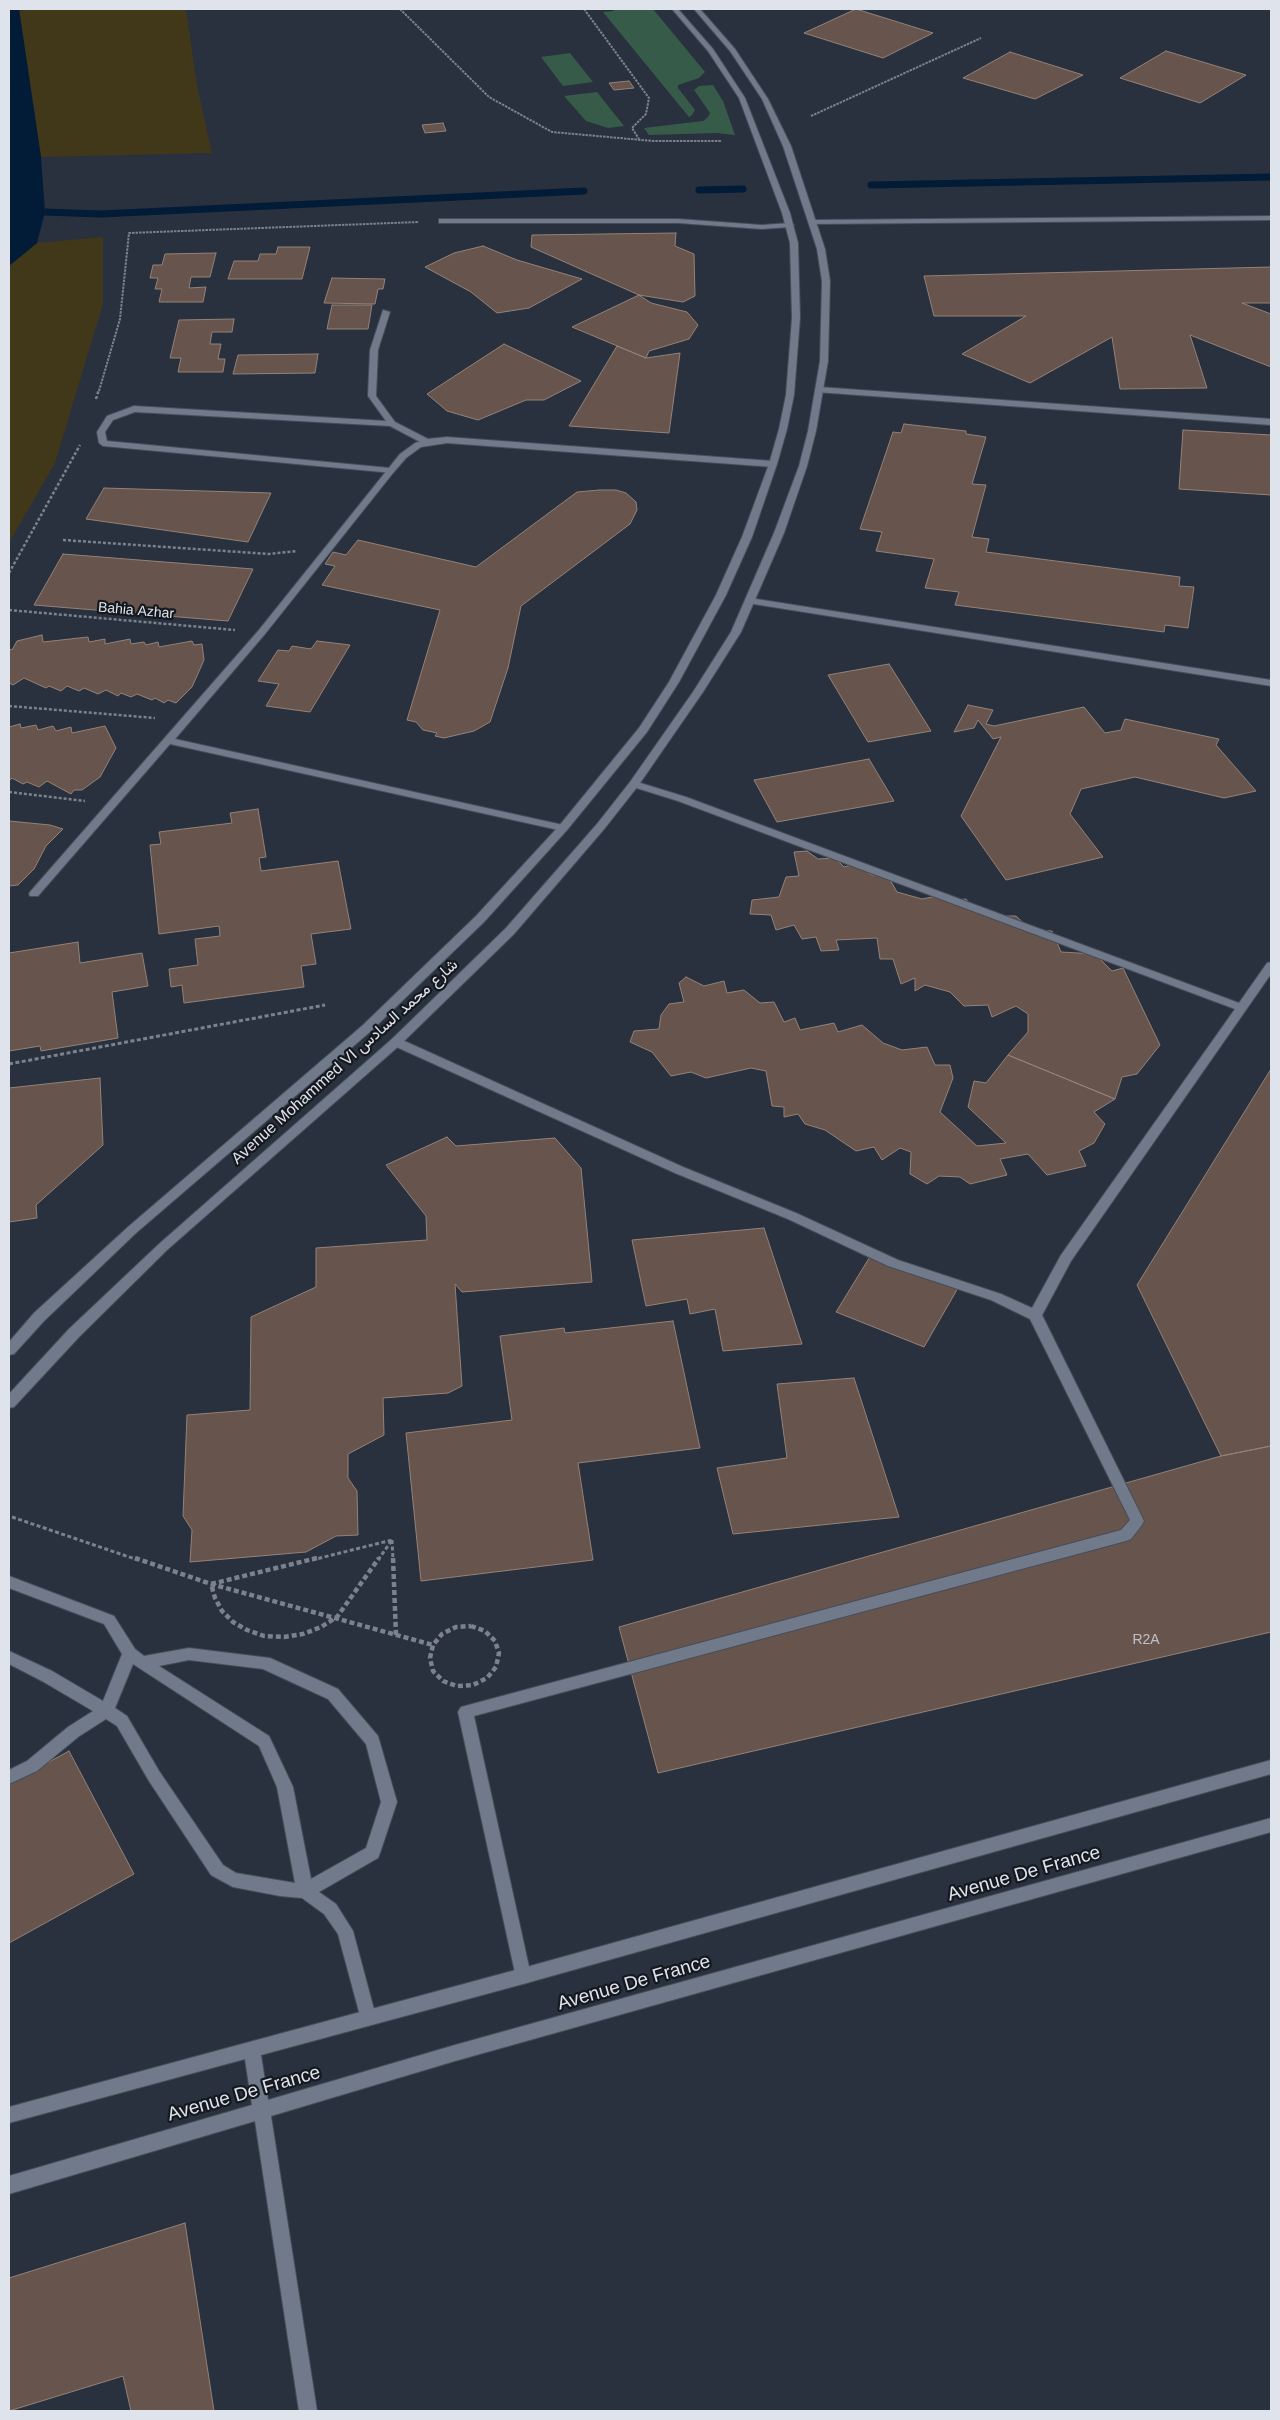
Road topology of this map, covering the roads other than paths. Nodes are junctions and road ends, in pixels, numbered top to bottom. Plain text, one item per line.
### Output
1 (675, 9) edge
2 (697, 9) edge
3 (811, 217) junction
4 (1271, 218) edge
5 (442, 221) road end
6 (790, 225) junction
7 (386, 312) dead end
8 (819, 390) junction
9 (1271, 422) edge
10 (392, 424) junction
11 (427, 442) junction
12 (774, 464) junction
13 (390, 471) junction
14 (750, 601) junction
15 (1271, 682) edge
16 (167, 740) junction
17 (634, 784) junction
18 (563, 828) junction
19 (34, 894) dead end
20 (1271, 966) edge
21 (1242, 1008) junction
22 (396, 1042) junction
23 (1035, 1315) junction
24 (9, 1350) edge
25 (9, 1403) edge
26 (9, 1582) edge
27 (9, 1657) edge
28 (136, 1658) junction
29 (106, 1711) junction
30 (1271, 1767) edge
31 (9, 1777) edge
32 (1271, 1826) edge
33 (304, 1891) junction
34 (523, 1976) junction
35 (368, 2017) junction
36 (252, 2048) junction
37 (262, 2108) junction
38 (9, 2116) edge
39 (9, 2185) edge
40 (308, 2411) edge

1 - 6 street, Avenue Mohammed VI شارع محمد السادس
2 - 3 street, Avenue Mohammed VI شارع محمد السادس
3 - 4 street
3 - 8 street, Avenue Mohammed VI شارع محمد السادس
5 - 6 street
6 - 12 street, Avenue Mohammed VI شارع محمد السادس
7 - 10 street
8 - 9 street
8 - 14 street, Avenue Mohammed VI شارع محمد السادس
10 - 11 street
10 - 13 street
11 - 12 street
11 - 13 street
12 - 18 street, Avenue Mohammed VI شارع محمد السادس
13 - 16 street
14 - 15 street
14 - 17 street, Avenue Mohammed VI شارع محمد السادس
16 - 18 street
16 - 19 street
17 - 21 street
17 - 22 street, Avenue Mohammed VI شارع محمد السادس
18 - 24 street, Avenue Mohammed VI شارع محمد السادس
20 - 21 street
21 - 23 street
22 - 23 street
22 - 25 street, Avenue Mohammed VI شارع محمد السادس
23 - 34 street
26 - 28 street
27 - 29 street
28 - 29 street
28 - 33 street
28 - 33 street
29 - 31 street
29 - 33 street
30 - 34 street
32 - 37 street, Avenue De France
33 - 35 street
34 - 35 street
35 - 36 street
36 - 37 street
36 - 38 street
37 - 39 street, Avenue De France
37 - 40 street

